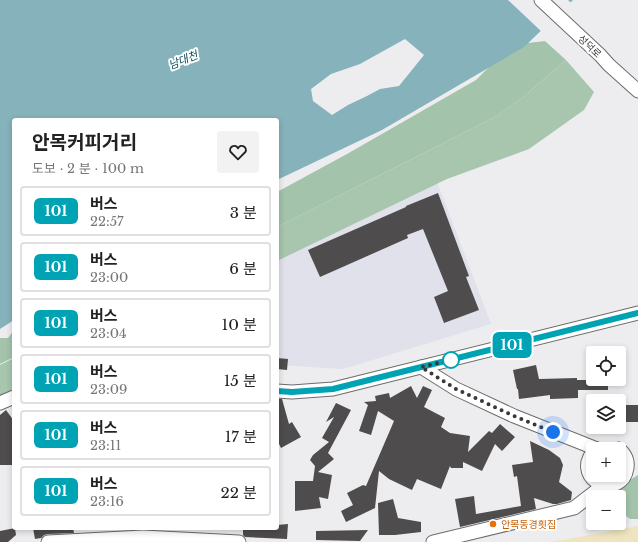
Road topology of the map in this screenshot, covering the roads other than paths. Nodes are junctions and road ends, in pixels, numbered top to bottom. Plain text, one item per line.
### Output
1 (541, 0) edge
2 (638, 91) edge
3 (638, 313) edge
4 (421, 367) junction
5 (279, 391) edge
6 (12, 398) edge
7 (0, 402) edge
8 (586, 445) edge
9 (626, 455) edge
10 (626, 473) edge
11 (596, 482) edge
12 (619, 482) edge
13 (604, 485) junction
14 (48, 542) edge
15 (239, 542) edge
16 (433, 542) edge

1 - 2 street, 성덕로
3 - 4 street
4 - 5 street
4 - 8 street
6 - 7 street
9 - 10 street
11 - 13 street
12 - 13 street
13 - 16 street
14 - 15 street

